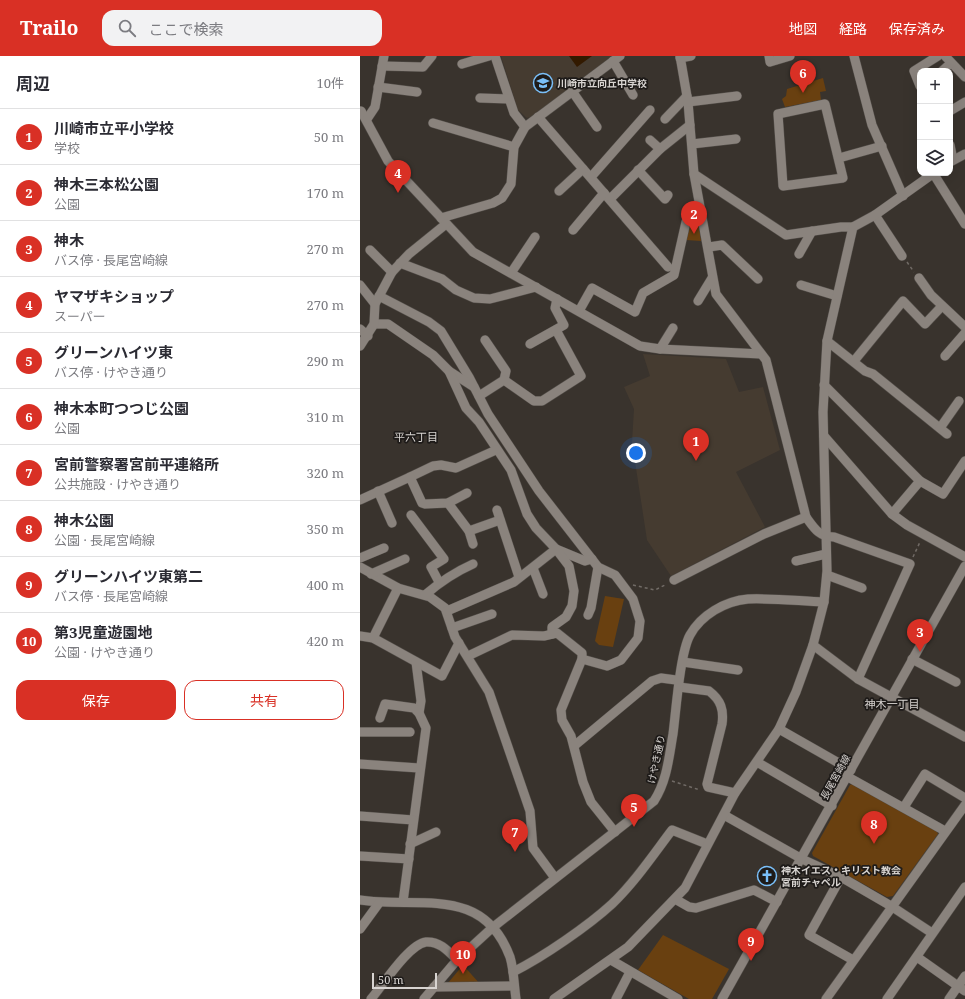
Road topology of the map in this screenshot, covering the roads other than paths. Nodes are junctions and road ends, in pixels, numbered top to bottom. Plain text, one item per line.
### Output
1 (384, 56) edge
2 (432, 56) edge
3 (489, 56) edge
4 (495, 56) edge
5 (692, 56) edge
6 (769, 56) edge
7 (790, 56) edge
8 (854, 56) edge
9 (938, 56) edge
10 (680, 57) edge
11 (617, 59) edge
12 (948, 60) edge
13 (462, 64) dead end
14 (382, 66) junction
15 (919, 68) edge
16 (917, 69) edge
17 (965, 77) edge
18 (917, 78) edge
19 (378, 87) junction
20 (572, 90) junction
21 (417, 92) dead end
22 (633, 95) dead end
23 (736, 96) dead end
24 (480, 98) dead end
25 (508, 99) junction
26 (687, 99) junction
27 (965, 102) edge
28 (953, 109) edge
29 (361, 110) dead end
30 (650, 110) dead end
31 (538, 116) junction
32 (367, 119) junction
33 (665, 119) dead end
34 (433, 123) dead end
35 (690, 125) junction
36 (525, 127) junction
37 (597, 127) dead end
38 (736, 138) dead end
39 (650, 140) dead end
40 (692, 144) junction
41 (882, 146) junction
42 (514, 147) junction
43 (660, 149) junction
44 (965, 154) edge
45 (839, 158) junction
46 (953, 160) edge
47 (583, 169) junction
48 (638, 170) junction
49 (694, 174) junction
50 (930, 176) edge
51 (936, 176) edge
52 (591, 177) junction
53 (559, 192) dead end
54 (668, 195) dead end
55 (607, 196) junction
56 (903, 196) junction
57 (875, 215) junction
58 (702, 220) junction
59 (443, 221) junction
60 (965, 224) edge
61 (853, 227) junction
62 (573, 230) dead end
63 (812, 231) junction
64 (535, 237) dead end
65 (709, 247) junction
66 (370, 250) dead end
67 (799, 254) dead end
68 (902, 256) road end
69 (400, 263) junction
70 (668, 268) dead end
71 (392, 272) junction
72 (511, 273) junction
73 (712, 278) junction
74 (919, 278) road end
75 (758, 279) dead end
76 (360, 285) edge
77 (801, 285) dead end
78 (536, 287) junction
79 (837, 296) junction
80 (557, 299) junction
81 (377, 300) junction
82 (698, 300) dead end
83 (942, 306) junction
84 (579, 311) junction
85 (961, 319) edge
86 (374, 324) junction
87 (965, 327) edge
88 (673, 328) dead end
89 (360, 329) edge
90 (556, 330) junction
91 (965, 334) edge
92 (368, 336) junction
93 (485, 340) dead end
94 (827, 341) junction
95 (530, 344) dead end
96 (360, 346) edge
97 (660, 348) junction
98 (760, 354) junction
99 (945, 356) dead end
100 (854, 361) junction
101 (449, 371) junction
102 (504, 380) junction
103 (824, 385) junction
104 (474, 387) junction
105 (479, 396) junction
106 (959, 401) dead end
107 (824, 436) junction
108 (496, 450) junction
109 (965, 460) edge
110 (410, 477) junction
111 (920, 481) junction
112 (378, 491) junction
113 (467, 493) dead end
114 (360, 500) edge
115 (448, 503) junction
116 (497, 510) dead end
117 (892, 514) junction
118 (411, 516) dead end
119 (806, 517) junction
120 (500, 520) junction
121 (392, 523) dead end
122 (469, 531) junction
123 (826, 537) junction
124 (473, 544) dead end
125 (384, 548) dead end
126 (556, 549) junction
127 (826, 554) junction
128 (965, 557) edge
129 (360, 558) edge
130 (405, 559) dead end
131 (592, 559) junction
132 (796, 561) dead end
133 (473, 564) dead end
134 (360, 566) edge
135 (965, 566) edge
136 (598, 567) junction
137 (533, 568) junction
138 (371, 574) junction
139 (518, 574) dead end
140 (827, 575) junction
141 (674, 580) road end
142 (439, 582) junction
143 (398, 588) junction
144 (862, 588) dead end
145 (543, 594) dead end
146 (425, 595) junction
147 (824, 602) junction
148 (447, 612) junction
149 (492, 614) dead end
150 (588, 615) dead end
151 (452, 628) junction
152 (552, 634) junction
153 (360, 636) edge
154 (373, 638) junction
155 (459, 643) junction
156 (813, 645) junction
157 (468, 656) junction
158 (582, 659) junction
159 (912, 659) junction
160 (416, 662) junction
161 (683, 662) junction
162 (738, 670) dead end
163 (858, 679) junction
164 (956, 682) dead end
165 (678, 683) junction
166 (891, 698) junction
167 (419, 712) junction
168 (380, 718) dead end
169 (779, 729) junction
170 (360, 732) edge
171 (410, 732) dead end
172 (965, 737) edge
173 (574, 746) junction
174 (757, 762) junction
175 (360, 764) edge
176 (419, 768) junction
177 (849, 773) junction
178 (735, 793) junction
179 (965, 798) edge
180 (965, 805) edge
181 (832, 806) junction
182 (904, 807) junction
183 (724, 815) junction
184 (360, 816) edge
185 (413, 820) junction
186 (945, 831) junction
187 (436, 832) dead end
188 (615, 832) junction
189 (410, 844) junction
190 (707, 844) junction
191 (360, 856) edge
192 (802, 859) junction
193 (409, 860) junction
194 (841, 877) junction
195 (555, 878) junction
196 (965, 887) edge
197 (675, 899) junction
198 (360, 900) edge
199 (403, 902) junction
200 (777, 902) junction
201 (379, 903) junction
202 (891, 906) junction
203 (492, 928) junction
204 (360, 929) edge
205 (932, 933) junction
206 (917, 957) junction
207 (457, 960) junction
208 (610, 960) junction
209 (853, 960) junction
210 (513, 972) junction
211 (630, 972) junction
212 (965, 976) edge
213 (514, 986) junction
214 (434, 987) junction
215 (961, 989) edge
216 (674, 998) edge
217 (371, 999) edge
218 (424, 999) edge
219 (516, 999) edge
220 (554, 999) edge
221 (616, 999) edge
222 (722, 999) edge
223 (826, 999) edge
224 (887, 999) edge
225 (949, 999) edge

1 - 14 street
2 - 14 street
3 - 13 street
4 - 25 street
5 - 10 street
6 - 7 street
8 - 41 street
9 - 15 street
10 - 26 street
11 - 20 street
11 - 22 street
12 - 17 street
14 - 19 street
16 - 18 street
19 - 21 street
19 - 32 street
20 - 31 street
20 - 37 street
23 - 26 street
24 - 25 street
25 - 36 street
26 - 33 street
26 - 35 street
27 - 28 street
29 - 32 street
30 - 52 street
31 - 36 street
31 - 47 street
32 - 59 street
34 - 42 street
35 - 40 street
35 - 43 street
36 - 42 street
38 - 40 street
39 - 43 street
40 - 49 street
41 - 45 street
41 - 56 street
42 - 59 street
43 - 48 street
44 - 46 street
45 - 45 street
47 - 52 street
47 - 53 street
48 - 54 street
48 - 55 street
49 - 58 street
49 - 63 street
50 - 56 street
51 - 60 street
52 - 55 street
55 - 62 street
55 - 70 street
56 - 57 street
57 - 61 street
57 - 68 street
58 - 65 street
58 - 84 street
59 - 69 street
59 - 72 street
61 - 63 street
61 - 79 street
63 - 67 street
64 - 72 street
65 - 73 street
65 - 75 street
66 - 71 street
69 - 71 street
69 - 78 street
71 - 81 street
72 - 78 street
73 - 82 street
73 - 98 street
74 - 83 street
76 - 81 street
77 - 79 street
78 - 80 street
79 - 94 street
80 - 84 street
80 - 90 street
81 - 86 street
81 - 104 street
83 - 85 street
83 - 100 street
84 - 97 street
85 - 87 street
86 - 92 street
86 - 101 street
88 - 97 street
89 - 92 street
90 - 95 street
90 - 102 street
91 - 99 street
92 - 96 street
93 - 102 street
94 - 100 street
94 - 103 street
97 - 98 street
98 - 119 street
100 - 106 street
101 - 104 street
101 - 108 street
102 - 105 street
103 - 107 street
103 - 111 street
104 - 105 street
105 - 131 street
107 - 117 street
107 - 123 street
108 - 110 street
108 - 126 street
109 - 111 street
110 - 112 street
110 - 115 street
111 - 117 street
112 - 114 street
112 - 121 street
113 - 115 street
115 - 122 street
116 - 120 street
117 - 128 street
118 - 142 street
119 - 123 street
119 - 141 street
120 - 122 street
120 - 139 street
122 - 124 street
123 - 127 street
123 - 163 street
125 - 129 street
126 - 131 street
126 - 137 street
126 - 152 street
127 - 132 street
127 - 140 street
130 - 138 street
131 - 136 street
133 - 142 street
134 - 138 street
135 - 159 street, 長尾宮崎線
136 - 150 street
136 - 158 street
137 - 145 street
137 - 148 street
138 - 143 street
140 - 144 street
140 - 147 street
142 - 146 street
143 - 146 street
143 - 154 street
146 - 148 street
147 - 156 street
147 - 161 street, けやき通り
148 - 151 street
149 - 151 street
151 - 155 street
152 - 157 street
152 - 158 street
153 - 154 street
154 - 160 street
155 - 157 street
155 - 160 street
156 - 163 street
156 - 169 street
157 - 195 street
158 - 173 street
159 - 164 street
159 - 166 street, 長尾宮崎線
160 - 167 street
161 - 162 street
161 - 165 street, けやき通り
163 - 166 street
165 - 173 street
165 - 178 street
165 - 188 street, けやき通り
166 - 172 street
166 - 177 street, 長尾宮崎線
167 - 168 street
167 - 176 street
169 - 174 street
169 - 177 street
170 - 171 street
173 - 188 street
174 - 178 street
174 - 181 street
175 - 176 street
176 - 185 street
177 - 181 street, 長尾宮崎線
177 - 182 street
178 - 183 street
179 - 182 street
180 - 186 street
181 - 192 street, 長尾宮崎線
182 - 186 street
183 - 190 street
183 - 192 street
184 - 185 street
185 - 189 street
186 - 202 street
187 - 189 street
188 - 195 street, けやき通り
189 - 193 street
190 - 197 street
190 - 210 street
191 - 193 street
192 - 194 street
192 - 200 street, 長尾宮崎線
193 - 199 street
194 - 202 street
194 - 209 street
195 - 203 street, けやき通り
196 - 205 street
197 - 200 street
197 - 208 street
198 - 201 street
199 - 201 street
199 - 203 street
200 - 222 street, 長尾宮崎線
201 - 204 street
202 - 205 street
202 - 209 street
203 - 207 street, けやき通り
203 - 210 street
205 - 206 street
206 - 215 street
206 - 224 street
207 - 214 street, けやき通り
207 - 217 street
208 - 211 street
208 - 220 street
209 - 223 street
210 - 213 street
211 - 216 street
211 - 221 street
212 - 215 street
213 - 214 street
213 - 219 street
214 - 218 street, けやき通り
215 - 225 street

